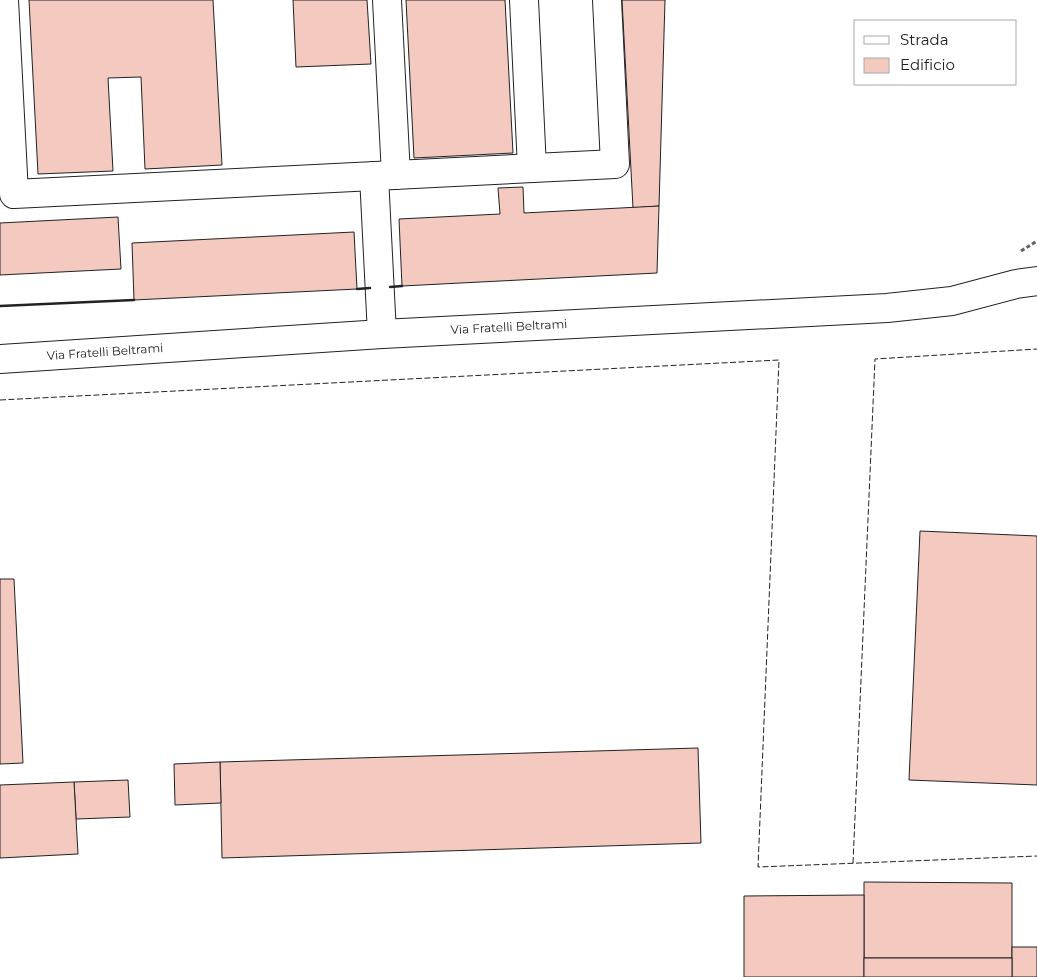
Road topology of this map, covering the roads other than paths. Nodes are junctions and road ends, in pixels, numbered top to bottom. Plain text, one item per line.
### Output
1 (4, 0) edge
2 (387, 0) edge
3 (524, 0) edge
4 (607, 0) edge
5 (532, 168) junction
6 (385, 176) junction
7 (7, 190) edge
8 (1030, 278) edge
9 (382, 334) junction
10 (0, 359) edge

1 - 7 street
2 - 6 street
3 - 5 street
4 - 5 street
5 - 6 street
6 - 7 street
6 - 9 street
8 - 9 street, Via Fratelli Beltrami
9 - 10 street, Via Fratelli Beltrami

